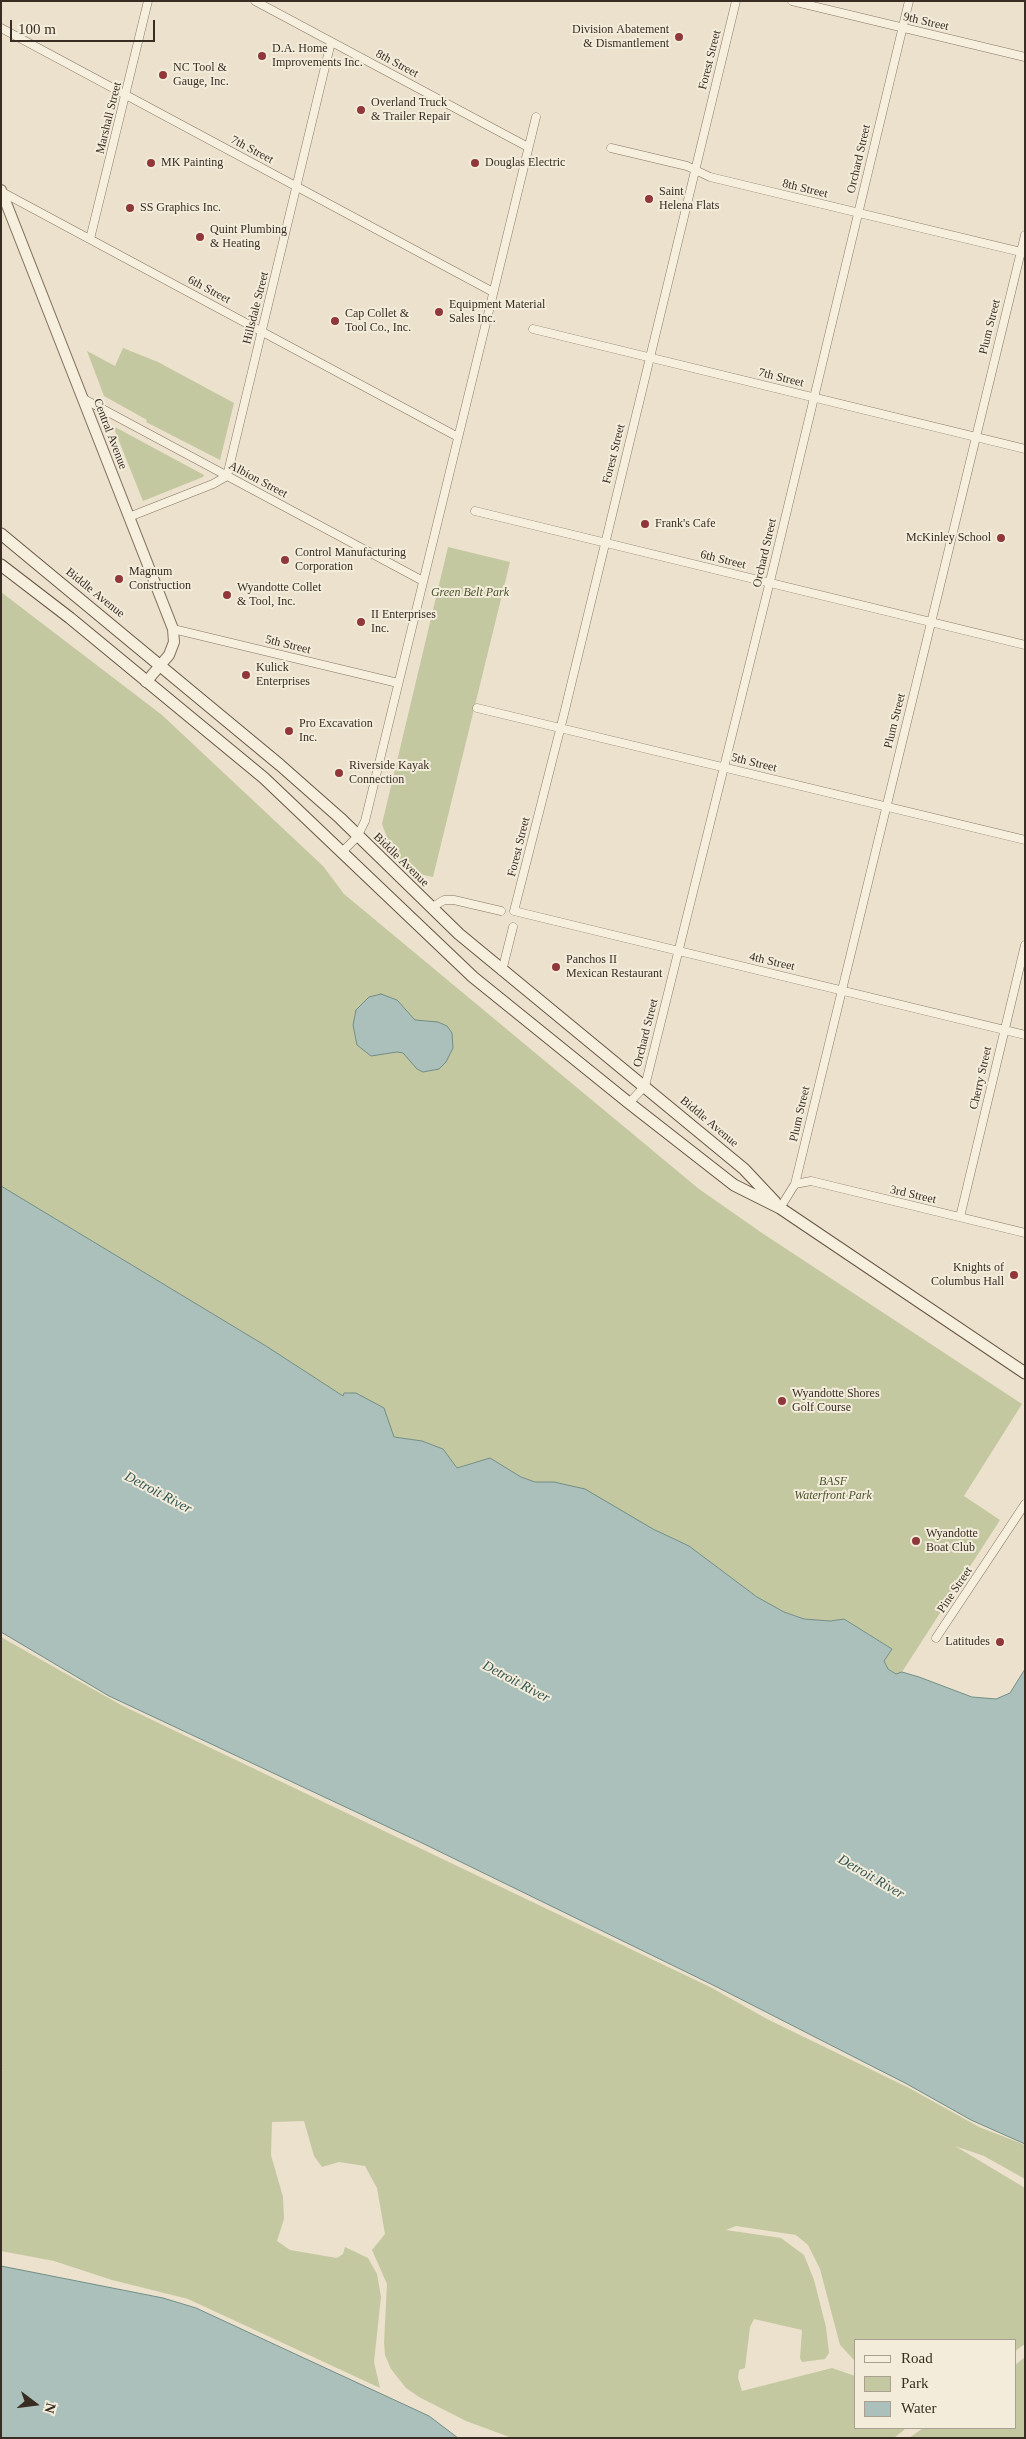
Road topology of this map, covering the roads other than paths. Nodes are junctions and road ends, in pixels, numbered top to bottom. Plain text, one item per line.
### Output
1 (148, 1) edge
2 (255, 1) edge
3 (736, 1) edge
4 (792, 1) edge
5 (909, 1) edge
6 (1, 28) edge
7 (902, 28) junction
8 (332, 42) junction
9 (1025, 57) edge
10 (126, 96) junction
11 (536, 117) dead end
12 (528, 147) junction
13 (611, 148) dead end
14 (694, 172) junction
15 (296, 187) junction
16 (2, 191) edge
17 (858, 213) junction
18 (1025, 235) edge
19 (90, 239) junction
20 (1023, 253) edge
21 (493, 292) junction
22 (533, 329) dead end
23 (262, 331) junction
24 (649, 357) junction
25 (813, 397) junction
26 (82, 398) junction
27 (458, 437) junction
28 (976, 437) junction
29 (1025, 449) edge
30 (227, 476) junction
31 (475, 511) dead end
32 (129, 517) junction
33 (1, 534) edge
34 (604, 542) junction
35 (1, 564) edge
36 (423, 581) junction
37 (769, 583) junction
38 (931, 622) junction
39 (172, 629) junction
40 (1025, 644) edge
41 (161, 666) junction
42 (146, 682) junction
43 (398, 683) junction
44 (477, 708) dead end
45 (560, 728) junction
46 (723, 767) junction
47 (886, 806) junction
48 (357, 837) junction
49 (1025, 840) edge
50 (342, 852) junction
51 (431, 908) junction
52 (501, 910) dead end
53 (514, 912) joint
54 (513, 927) dead end
55 (1025, 945) edge
56 (678, 952) junction
57 (502, 971) junction
58 (841, 991) junction
59 (1004, 1030) junction
60 (1025, 1035) edge
61 (645, 1086) junction
62 (630, 1103) junction
63 (795, 1184) junction
64 (780, 1208) junction
65 (960, 1217) junction
66 (1025, 1233) edge
67 (1025, 1373) edge
68 (1025, 1504) edge
69 (936, 1638) dead end

1 - 10 street, Marshall Street
2 - 8 street, 8th Street
3 - 14 street, Forest Street
4 - 7 street, 9th Street
5 - 7 street, Orchard Street
6 - 10 street, 7th Street
7 - 9 street, 9th Street
7 - 17 street, Orchard Street
8 - 12 street, 8th Street
8 - 15 street, Hillsdale Street
10 - 15 street, 7th Street
10 - 19 street, Marshall Street
11 - 12 street
12 - 21 street
13 - 14 street, 8th Street
14 - 17 street, 8th Street
14 - 24 street, Forest Street
15 - 21 street, 7th Street
15 - 23 street, Hillsdale Street
16 - 19 street, 6th Street
16 - 26 street, Central Avenue
17 - 20 street, 8th Street
17 - 25 street, Orchard Street
18 - 20 street, Plum Street
19 - 23 street, 6th Street
20 - 28 street, Plum Street
21 - 27 street
22 - 24 street, 7th Street
23 - 27 street, 6th Street
23 - 30 street, Hillsdale Street
24 - 25 street, 7th Street
24 - 34 street, Forest Street
25 - 28 street, 7th Street
25 - 37 street, Orchard Street
26 - 30 street, Albion Street
26 - 32 street, Central Avenue
27 - 36 street
28 - 29 street, 7th Street
28 - 38 street, Plum Street
30 - 32 street
30 - 36 street, Albion Street
31 - 34 street, 6th Street
32 - 39 street, Central Avenue
33 - 41 main road, Biddle Avenue
34 - 37 street, 6th Street
34 - 45 street, Forest Street
35 - 42 main road, Biddle Avenue
36 - 43 street
37 - 38 street, 6th Street
37 - 46 street, Orchard Street
38 - 40 street, 6th Street
38 - 47 street, Plum Street
39 - 41 street, Central Avenue
39 - 43 street, 5th Street
41 - 42 street, Central Avenue
41 - 48 main road, Biddle Avenue
42 - 50 main road, Biddle Avenue
43 - 48 street
44 - 45 street, 5th Street
45 - 46 street, 5th Street
45 - 53 street, Forest Street
46 - 47 street, 5th Street
46 - 56 street, Orchard Street
47 - 49 street, 5th Street
47 - 58 street, Plum Street
48 - 50 street
48 - 51 main road, Biddle Avenue
50 - 62 main road, Biddle Avenue
51 - 52 street
51 - 57 main road, Biddle Avenue
53 - 56 street, 4th Street
54 - 57 street
55 - 59 street, Cherry Street
56 - 58 street, 4th Street
56 - 61 street, Orchard Street
57 - 61 main road, Biddle Avenue
58 - 59 street, 4th Street
58 - 63 street, Plum Street
59 - 60 street, 4th Street
59 - 65 street, Cherry Street
61 - 62 street, Orchard Street
61 - 64 main road, Biddle Avenue
62 - 64 main road, Biddle Avenue
63 - 64 street, Plum Street
63 - 65 street, 3rd Street
64 - 67 main road, Biddle Avenue
65 - 66 street, 3rd Street
68 - 69 street, Pine Street

